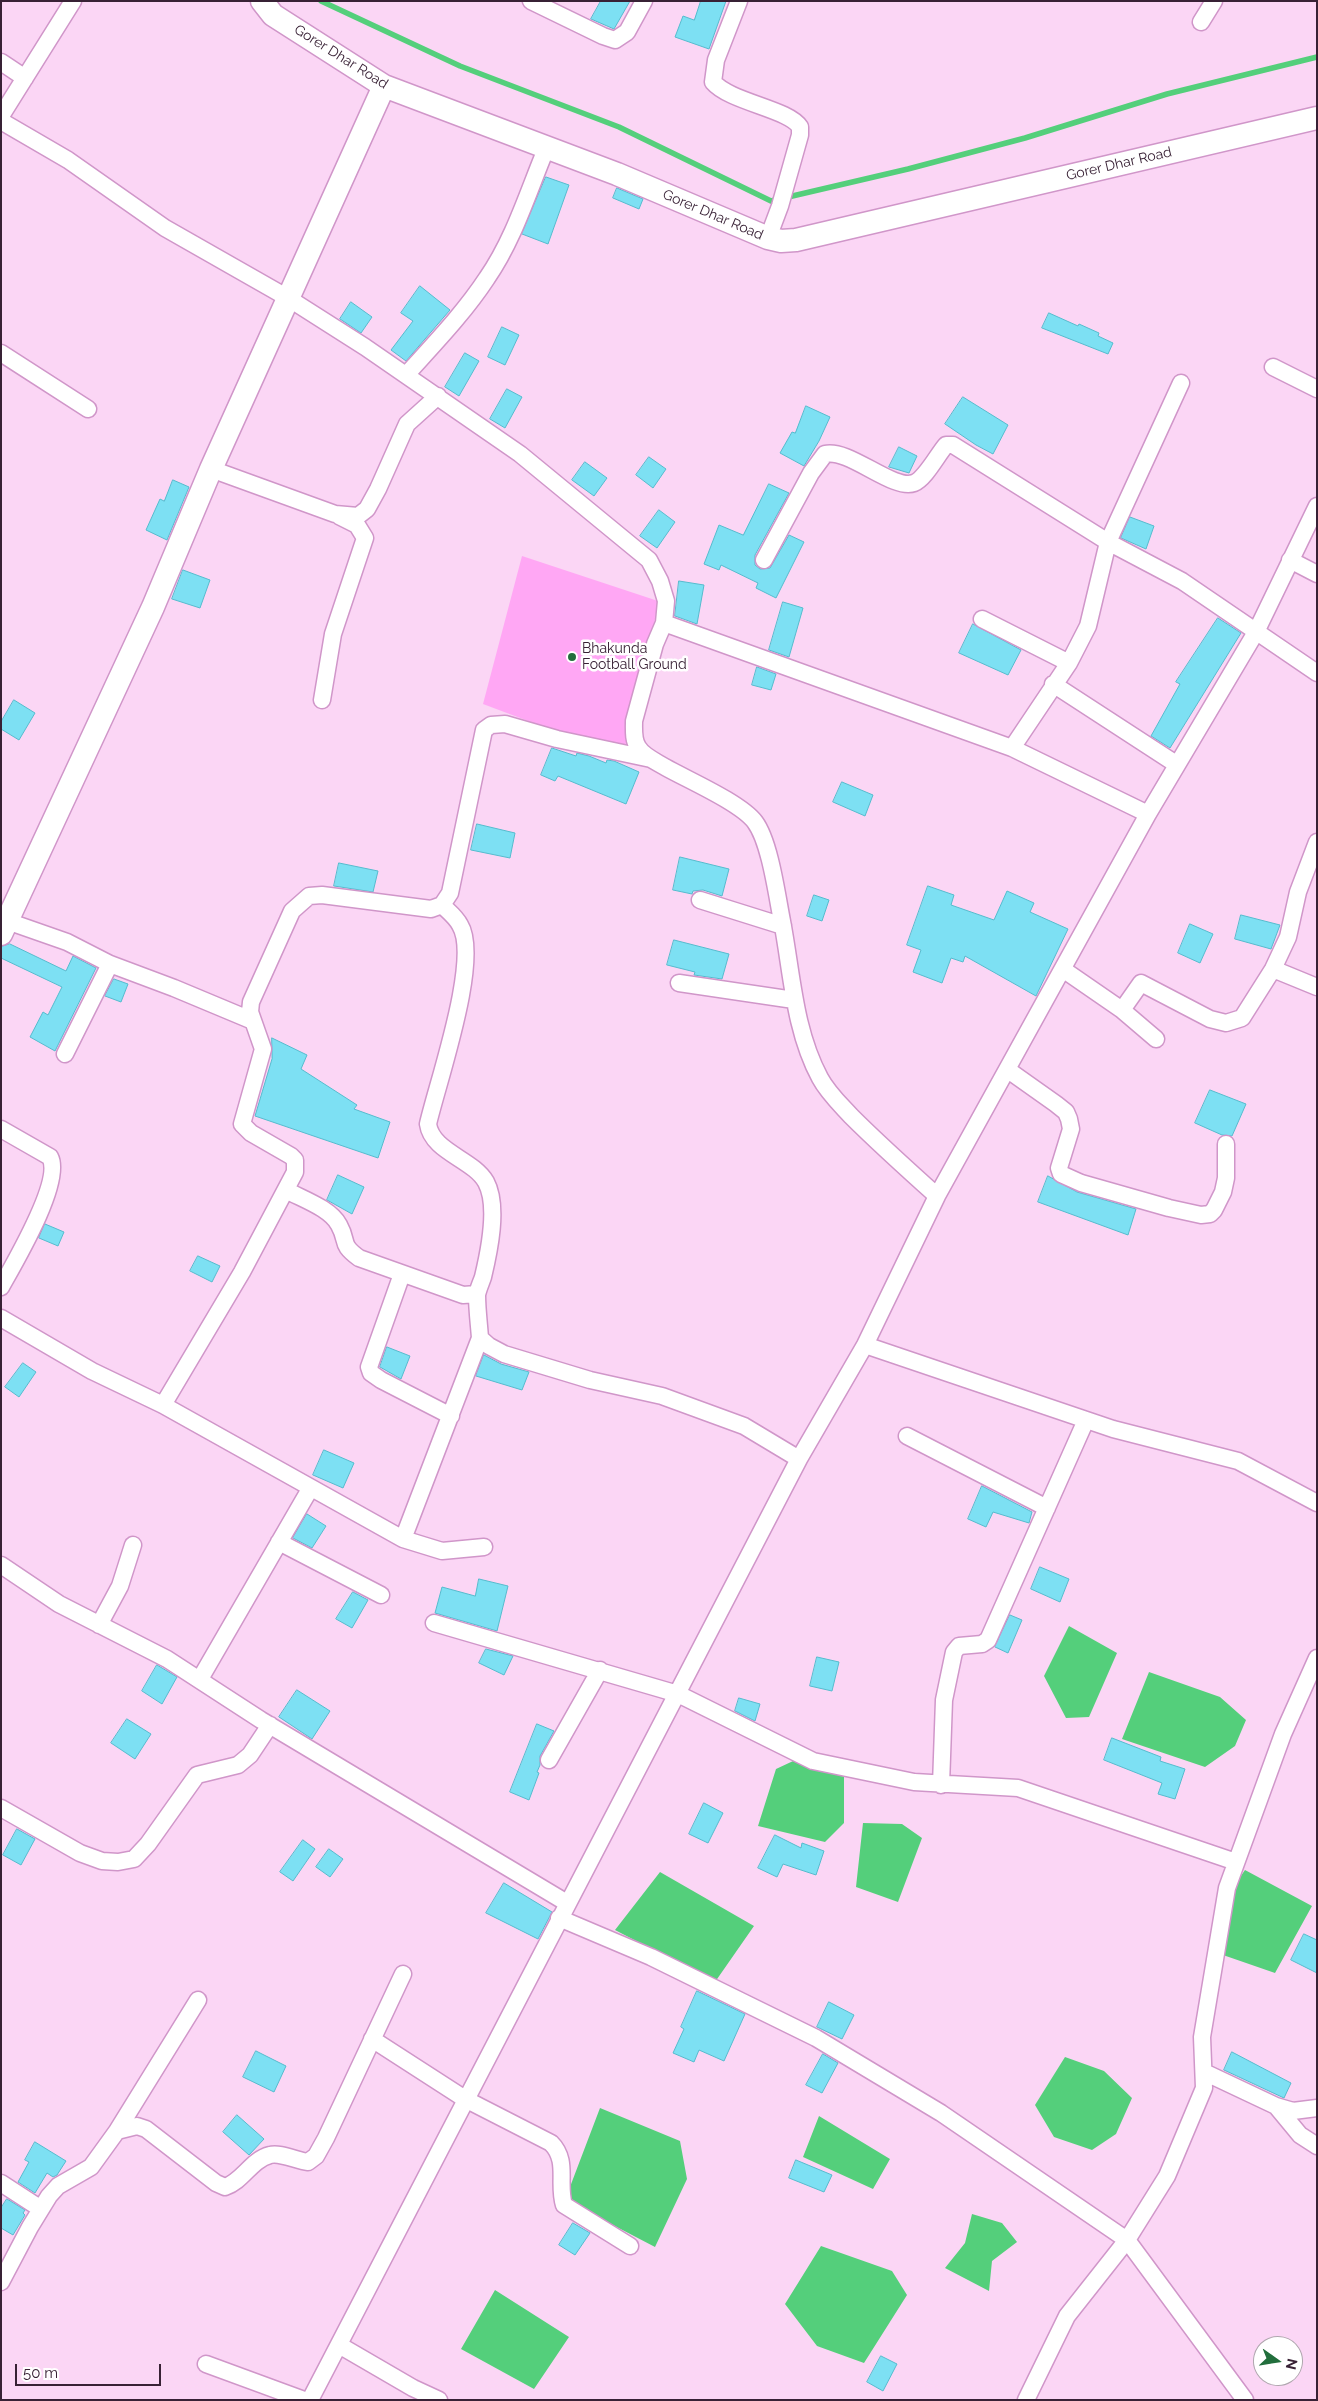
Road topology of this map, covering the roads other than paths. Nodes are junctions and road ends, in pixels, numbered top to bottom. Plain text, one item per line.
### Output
1 (73, 1) edge
2 (262, 1) edge
3 (531, 1) edge
4 (644, 1) edge
5 (739, 1) edge
6 (1214, 1) edge
7 (1201, 22) dead end
8 (1, 62) edge
9 (25, 78) junction
10 (384, 86) junction
11 (1, 116) edge
12 (1317, 118) edge
13 (1, 121) edge
14 (546, 149) junction
15 (768, 238) junction
16 (288, 298) junction
17 (1, 353) edge
18 (1273, 366) dead end
19 (406, 375) junction
20 (1181, 383) dead end
21 (1317, 389) edge
22 (438, 396) junction
23 (88, 409) dead end
24 (211, 469) junction
25 (1317, 506) edge
26 (335, 514) junction
27 (1108, 542) junction
28 (764, 560) dead end
29 (1290, 560) junction
30 (1317, 574) edge
31 (982, 619) dead end
32 (664, 623) junction
33 (1256, 632) junction
34 (1069, 663) junction
35 (1317, 673) edge
36 (1053, 684) junction
37 (322, 700) dead end
38 (1012, 748) junction
39 (652, 759) junction
40 (1176, 764) junction
41 (1148, 814) junction
42 (1317, 842) edge
43 (700, 900) dead end
44 (442, 905) junction
45 (783, 926) junction
46 (4, 928) edge
47 (110, 964) junction
48 (1273, 969) junction
49 (1064, 970) junction
50 (679, 983) dead end
51 (1317, 988) edge
52 (794, 1000) junction
53 (1122, 1010) junction
54 (254, 1021) junction
55 (1156, 1039) dead end
56 (65, 1054) dead end
57 (1008, 1070) junction
58 (1, 1129) edge
59 (1226, 1144) dead end
60 (286, 1190) junction
61 (937, 1196) junction
62 (402, 1274) junction
63 (1, 1287) edge
64 (477, 1294) junction
65 (1, 1318) edge
66 (480, 1338) junction
67 (865, 1346) junction
68 (163, 1405) junction
69 (451, 1416) junction
70 (1086, 1420) junction
71 (907, 1436) dead end
72 (799, 1459) junction
73 (310, 1489) junction
74 (1317, 1503) edge
75 (1047, 1508) junction
76 (402, 1539) junction
77 (280, 1542) junction
78 (133, 1545) dead end
79 (484, 1547) dead end
80 (1, 1565) edge
81 (381, 1595) dead end
82 (434, 1623) dead end
83 (99, 1625) junction
84 (1317, 1658) edge
85 (600, 1670) junction
86 (200, 1679) junction
87 (678, 1694) junction
88 (270, 1725) junction
89 (549, 1760) dead end
90 (941, 1785) junction
91 (1, 1808) edge
92 (1236, 1862) junction
93 (567, 1903) junction
94 (559, 1918) junction
95 (403, 1974) dead end
96 (198, 2000) dead end
97 (372, 2039) junction
98 (1204, 2072) junction
99 (465, 2099) junction
100 (1276, 2106) junction
101 (1317, 2108) edge
102 (117, 2131) junction
103 (1317, 2146) edge
104 (1, 2183) edge
105 (41, 2209) junction
106 (1127, 2240) junction
107 (630, 2246) dead end
108 (1, 2282) edge
109 (339, 2345) junction
110 (206, 2364) dead end
111 (304, 2400) edge
112 (310, 2400) edge
113 (440, 2400) edge
114 (1026, 2400) edge
115 (1245, 2400) edge

1 - 9 street
2 - 10 street, Gorer Dhar Road
3 - 4 street
5 - 15 street
6 - 7 street
8 - 9 street
9 - 11 street
10 - 14 street, Gorer Dhar Road
10 - 16 street
12 - 15 street, Gorer Dhar Road
13 - 16 street
14 - 15 street, Gorer Dhar Road
14 - 19 street
16 - 19 street
16 - 24 street
17 - 23 street
18 - 21 street
19 - 22 street
20 - 27 street
22 - 26 street
22 - 32 street
24 - 26 street
24 - 46 street
25 - 29 street
26 - 37 street
27 - 28 street
27 - 33 street
27 - 34 street
29 - 30 street
29 - 33 street
31 - 34 street
32 - 38 street
32 - 39 street
33 - 35 street
33 - 40 street
34 - 36 street
36 - 38 street
36 - 40 street
38 - 41 street
39 - 44 street
39 - 45 street
40 - 41 street
41 - 49 street
42 - 48 street
43 - 45 street
44 - 54 street
44 - 64 street
45 - 52 street
46 - 47 street
47 - 54 street
47 - 56 street
48 - 51 street
48 - 53 street
49 - 53 street
49 - 57 street
50 - 52 street
52 - 61 street
53 - 55 street
54 - 60 street
57 - 59 street
57 - 61 street
58 - 63 street
60 - 62 street
60 - 68 street
61 - 67 street
62 - 64 street
62 - 69 street
64 - 66 street
65 - 68 street
66 - 69 street
66 - 72 street
67 - 70 street
67 - 72 street
68 - 73 street
69 - 76 street
70 - 74 street
70 - 75 street
71 - 75 street
72 - 87 street
73 - 76 street
73 - 77 street
75 - 90 street
76 - 79 street
77 - 81 street
77 - 86 street
78 - 83 street
80 - 83 street
82 - 85 street
83 - 86 street
84 - 92 street
85 - 87 street
85 - 89 street
86 - 88 street
87 - 90 street
87 - 93 street
88 - 91 street
88 - 93 street
90 - 92 street
92 - 98 street
93 - 94 street
94 - 99 street
94 - 106 street
95 - 97 street
96 - 102 street
97 - 99 street
97 - 102 street
98 - 100 street
98 - 106 street
99 - 107 street
99 - 109 street
100 - 101 street
100 - 103 street
102 - 105 street
104 - 105 street
105 - 108 street
106 - 114 street
106 - 115 street
109 - 112 street
109 - 113 street
110 - 111 street

